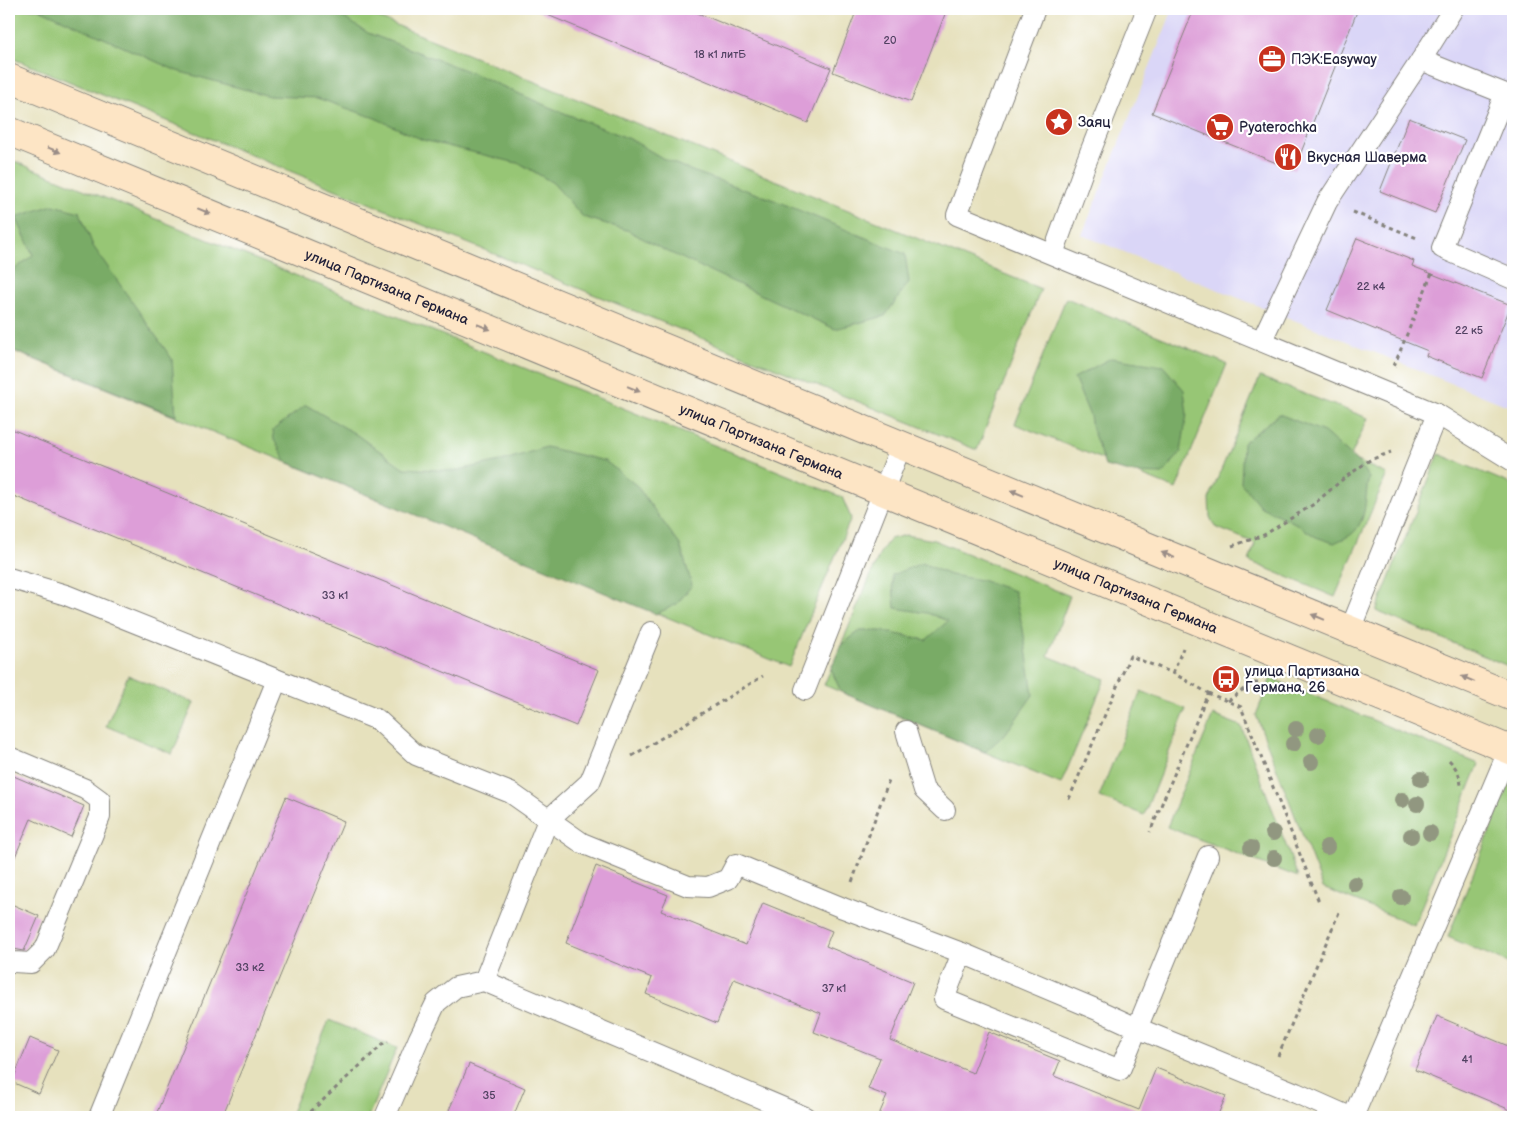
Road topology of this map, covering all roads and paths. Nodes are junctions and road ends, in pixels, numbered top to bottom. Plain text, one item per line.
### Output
1 (1035, 9) edge
2 (1147, 9) edge
3 (1453, 9) edge
4 (1421, 60) junction
5 (9, 78) edge
6 (1509, 96) edge
7 (9, 131) edge
8 (1327, 202) junction
9 (1442, 248) junction
10 (1053, 254) junction
11 (1513, 279) edge
12 (1262, 340) junction
13 (1384, 392) junction
14 (1438, 414) junction
15 (901, 446) junction
16 (1394, 451) dead end
17 (1513, 461) edge
18 (884, 491) junction
19 (1226, 548) dead end
20 (9, 578) edge
21 (1350, 630) junction
22 (651, 632) dead end
23 (1186, 641) dead end
24 (1173, 673) junction
25 (763, 676) dead end
26 (277, 680) junction
27 (1269, 683) dead end
28 (805, 690) dead end
29 (1208, 693) junction
30 (1513, 698) edge
31 (1228, 701) junction
32 (906, 731) joint
33 (1511, 750) edge
34 (1444, 755) dead end
35 (9, 756) edge
36 (632, 756) dead end
37 (1461, 794) dead end
38 (1069, 799) dead end
39 (945, 810) dead end
40 (548, 820) junction
41 (1150, 832) dead end
42 (1208, 856) dead end
43 (1319, 902) dead end
44 (843, 908) junction
45 (1340, 910) dead end
46 (962, 953) junction
47 (9, 960) edge
48 (484, 981) junction
49 (1137, 1028) junction
50 (393, 1042) dead end
51 (1267, 1081) junction
52 (99, 1117) edge
53 (305, 1117) edge
54 (385, 1117) edge
55 (804, 1117) edge
56 (1351, 1117) edge

1 - 10 lane
2 - 10 lane
3 - 4 lane
4 - 6 lane
4 - 8 lane
5 - 15 main road
6 - 9 lane
7 -> 18 main road, улица Партизана Германа
8 - 9 path
8 - 12 lane
9 - 11 lane
9 - 13 path
10 - 12 lane
12 - 13 lane
13 - 14 lane
14 - 17 lane
14 - 21 lane
15 - 18 lane
21 -> 15 main road
16 - 19 path
18 - 28 lane
18 - 33 main road, улица Партизана Германа
20 - 26 lane
30 -> 21 main road
22 - 40 lane
23 - 24 path
24 - 29 path
24 - 38 path
25 - 36 path
26 - 40 lane
26 - 52 lane
27 - 31 path
29 - 31 path
29 - 41 path
31 - 43 path
32 - 39 lane
32 - 44 path
33 - 56 lane
34 - 37 path
35 - 47 lane
40 - 44 lane
40 - 48 lane
42 - 49 lane
44 - 46 lane
45 - 51 path
46 - 49 lane
46 - 49 lane
48 - 54 lane
48 - 55 lane
49 - 51 lane
50 - 53 path
51 - 56 lane

